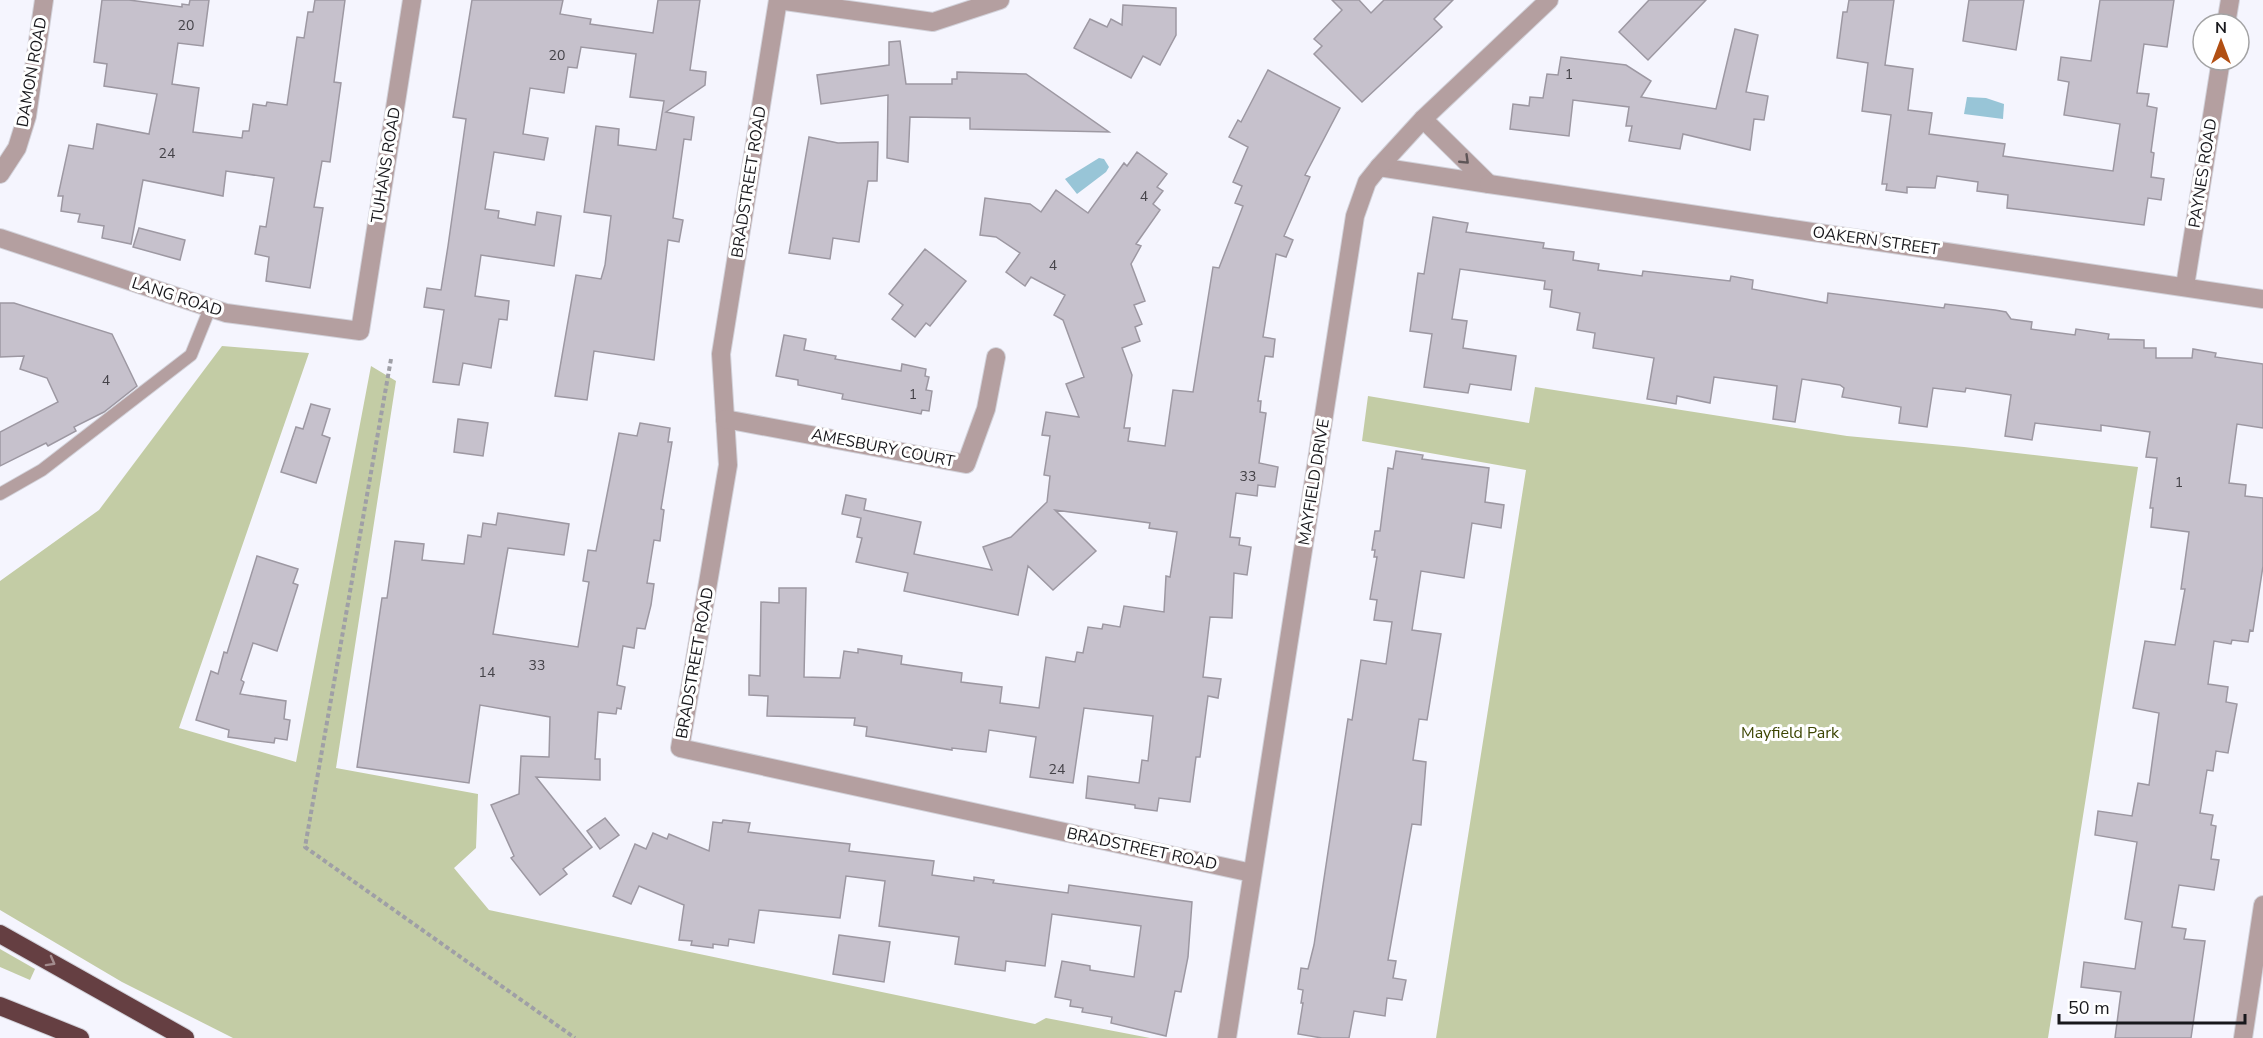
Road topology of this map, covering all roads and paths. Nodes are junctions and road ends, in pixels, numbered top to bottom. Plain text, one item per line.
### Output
1 (44, 0) edge
2 (412, 0) edge
3 (778, 0) edge
4 (1000, 0) edge
5 (1549, 0) edge
6 (2219, 72) edge
7 (1424, 119) junction
8 (1379, 167) junction
9 (0, 174) edge
10 (1490, 184) junction
11 (0, 237) edge
12 (2185, 286) junction
13 (2263, 299) edge
14 (210, 308) junction
15 (360, 331) joint
16 (996, 357) dead end
17 (391, 359) dead end
18 (725, 418) junction
19 (0, 494) edge
20 (1252, 873) junction
21 (2263, 905) edge
22 (0, 934) edge
23 (0, 1006) edge
24 (80, 1038) edge
25 (185, 1038) edge
26 (575, 1038) edge
27 (1227, 1038) edge
28 (2243, 1038) edge

1 - 9 street, DAMON ROAD
2 - 15 street, TUHANS ROAD
3 - 4 street
3 - 18 street, BRADSTREET ROAD
5 - 7 street, MAYFIELD DRIVE
6 - 12 street, PAYNES ROAD
7 - 8 street, MAYFIELD DRIVE
7 -> 10 street
8 - 10 street, OAKERN STREET
8 - 20 street, MAYFIELD DRIVE
10 - 12 street, OAKERN STREET
11 - 14 street, LANG ROAD
12 - 13 street, OAKERN STREET
14 - 15 street, LANG ROAD
14 - 19 lane
16 - 18 street, AMESBURY COURT
17 - 26 path
18 - 20 street, BRADSTREET ROAD
20 - 27 street, MAYFIELD DRIVE
21 - 28 street
22 -> 25 highway
23 - 24 highway

